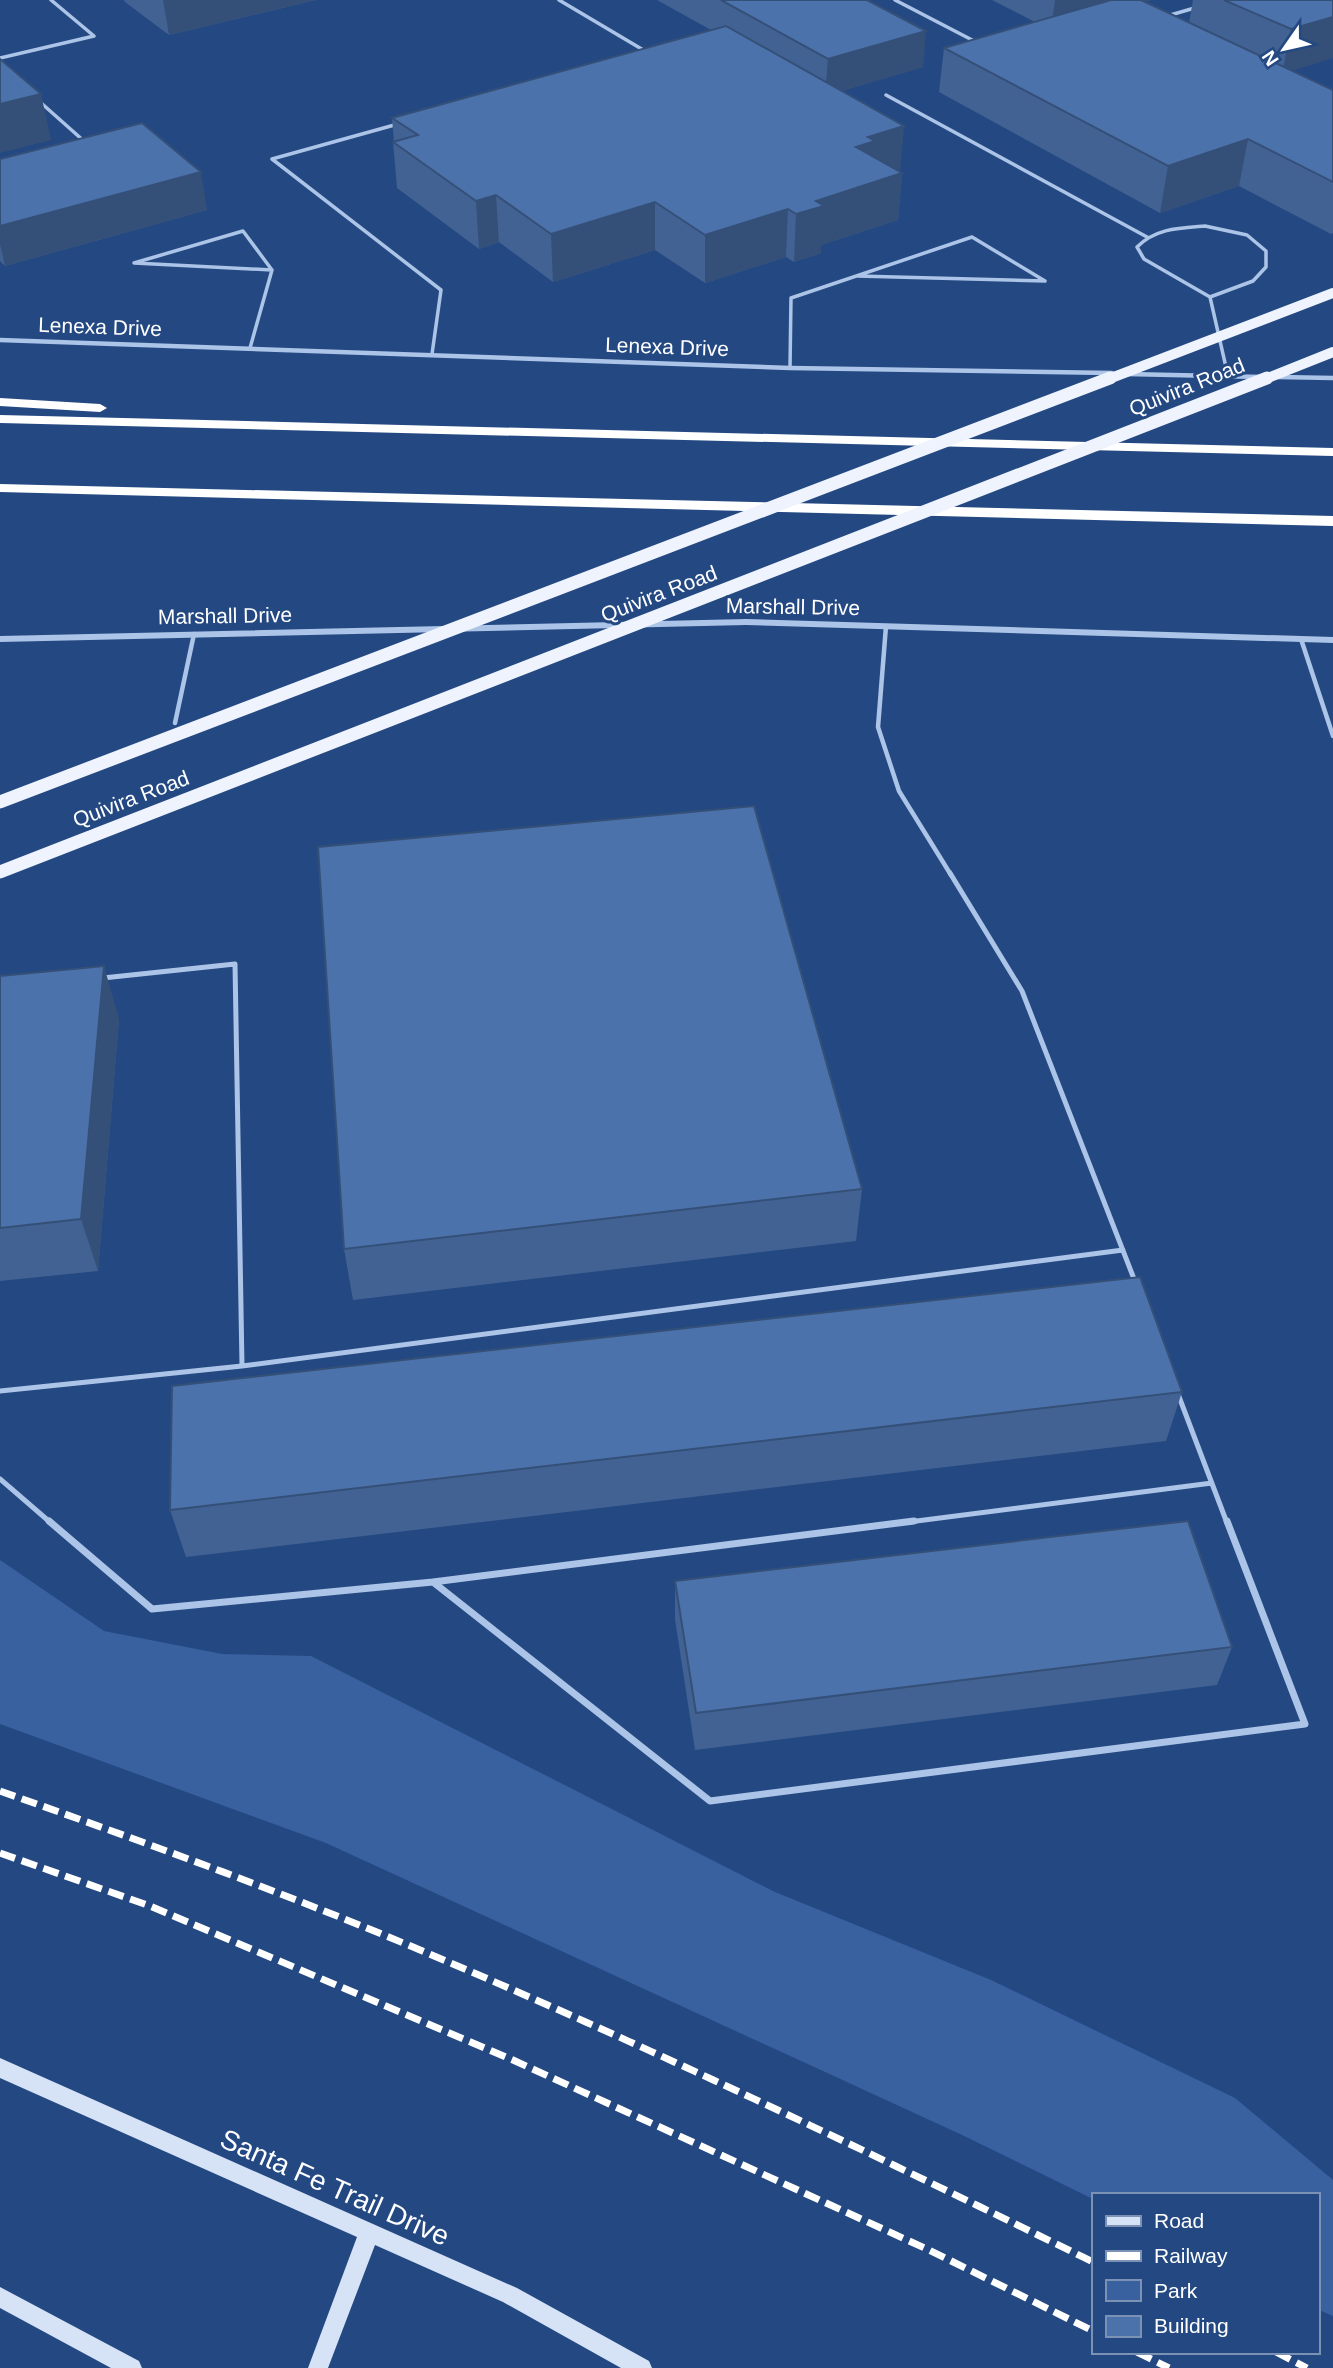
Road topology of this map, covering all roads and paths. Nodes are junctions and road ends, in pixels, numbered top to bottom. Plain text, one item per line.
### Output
1 (51, 0) edge
2 (559, 0) edge
3 (895, 0) edge
4 (1209, 4) dead end
5 (1162, 17) edge
6 (978, 43) edge
7 (0, 58) edge
8 (637, 58) edge
9 (886, 95) dead end
10 (40, 102) dead end
11 (405, 122) edge
12 (89, 146) edge
13 (1147, 237) junction
14 (272, 270) junction
15 (857, 276) junction
16 (1333, 293) edge
17 (1210, 297) junction
18 (0, 340) edge
19 (250, 348) junction
20 (1333, 352) edge
21 (432, 354) junction
22 (790, 368) junction
23 (1228, 376) junction
24 (1333, 379) edge
25 (0, 402) edge
26 (0, 419) edge
27 (473, 431) junction
28 (1333, 453) edge
29 (0, 488) edge
30 (1333, 521) edge
31 (886, 626) junction
32 (194, 634) junction
33 (0, 639) edge
34 (1301, 639) junction
35 (1333, 640) edge
36 (175, 723) dead end
37 (1333, 736) edge
38 (0, 802) edge
39 (0, 872) edge
40 (97, 979) edge
41 (1123, 1250) junction
42 (1138, 1289) edge
43 (242, 1366) junction
44 (0, 1391) edge
45 (1177, 1392) edge
46 (0, 1479) edge
47 (1212, 1483) junction
48 (433, 1582) junction
49 (0, 2068) edge
50 (369, 2233) junction
51 (0, 2297) edge
52 (132, 2368) edge
53 (317, 2368) edge
54 (642, 2368) edge

1 - 7 lane
2 - 8 lane
3 - 6 lane
4 - 5 lane
9 - 13 lane
10 - 12 lane
11 - 21 lane
13 - 17 lane
13 - 17 lane
14 - 14 lane
14 - 19 lane
15 - 15 lane
15 - 22 lane
16 - 38 main road, Quivira Road, bridge
17 - 23 lane
18 - 19 street, Lenexa Drive
19 - 21 street, Lenexa Drive
20 - 39 main road, Quivira Road, bridge
21 - 22 street, Lenexa Drive
22 - 23 street, Lenexa Drive
23 - 24 street, Lenexa Drive
25 - 27 highway
26 - 27 highway
27 - 28 highway
29 - 30 highway
31 - 32 street, Marshall Drive
31 - 34 street, Marshall Drive
31 - 41 lane
32 - 33 street, Marshall Drive
32 - 36 lane
34 - 35 street, Marshall Drive
34 - 37 lane
40 - 43 lane
41 - 42 lane
41 - 43 lane
43 - 44 lane
45 - 47 lane
46 - 48 lane
47 - 48 lane
47 - 48 lane
49 - 50 main road, Santa Fe Trail Drive
50 - 53 main road
50 - 54 main road, Santa Fe Trail Drive
51 - 52 main road

